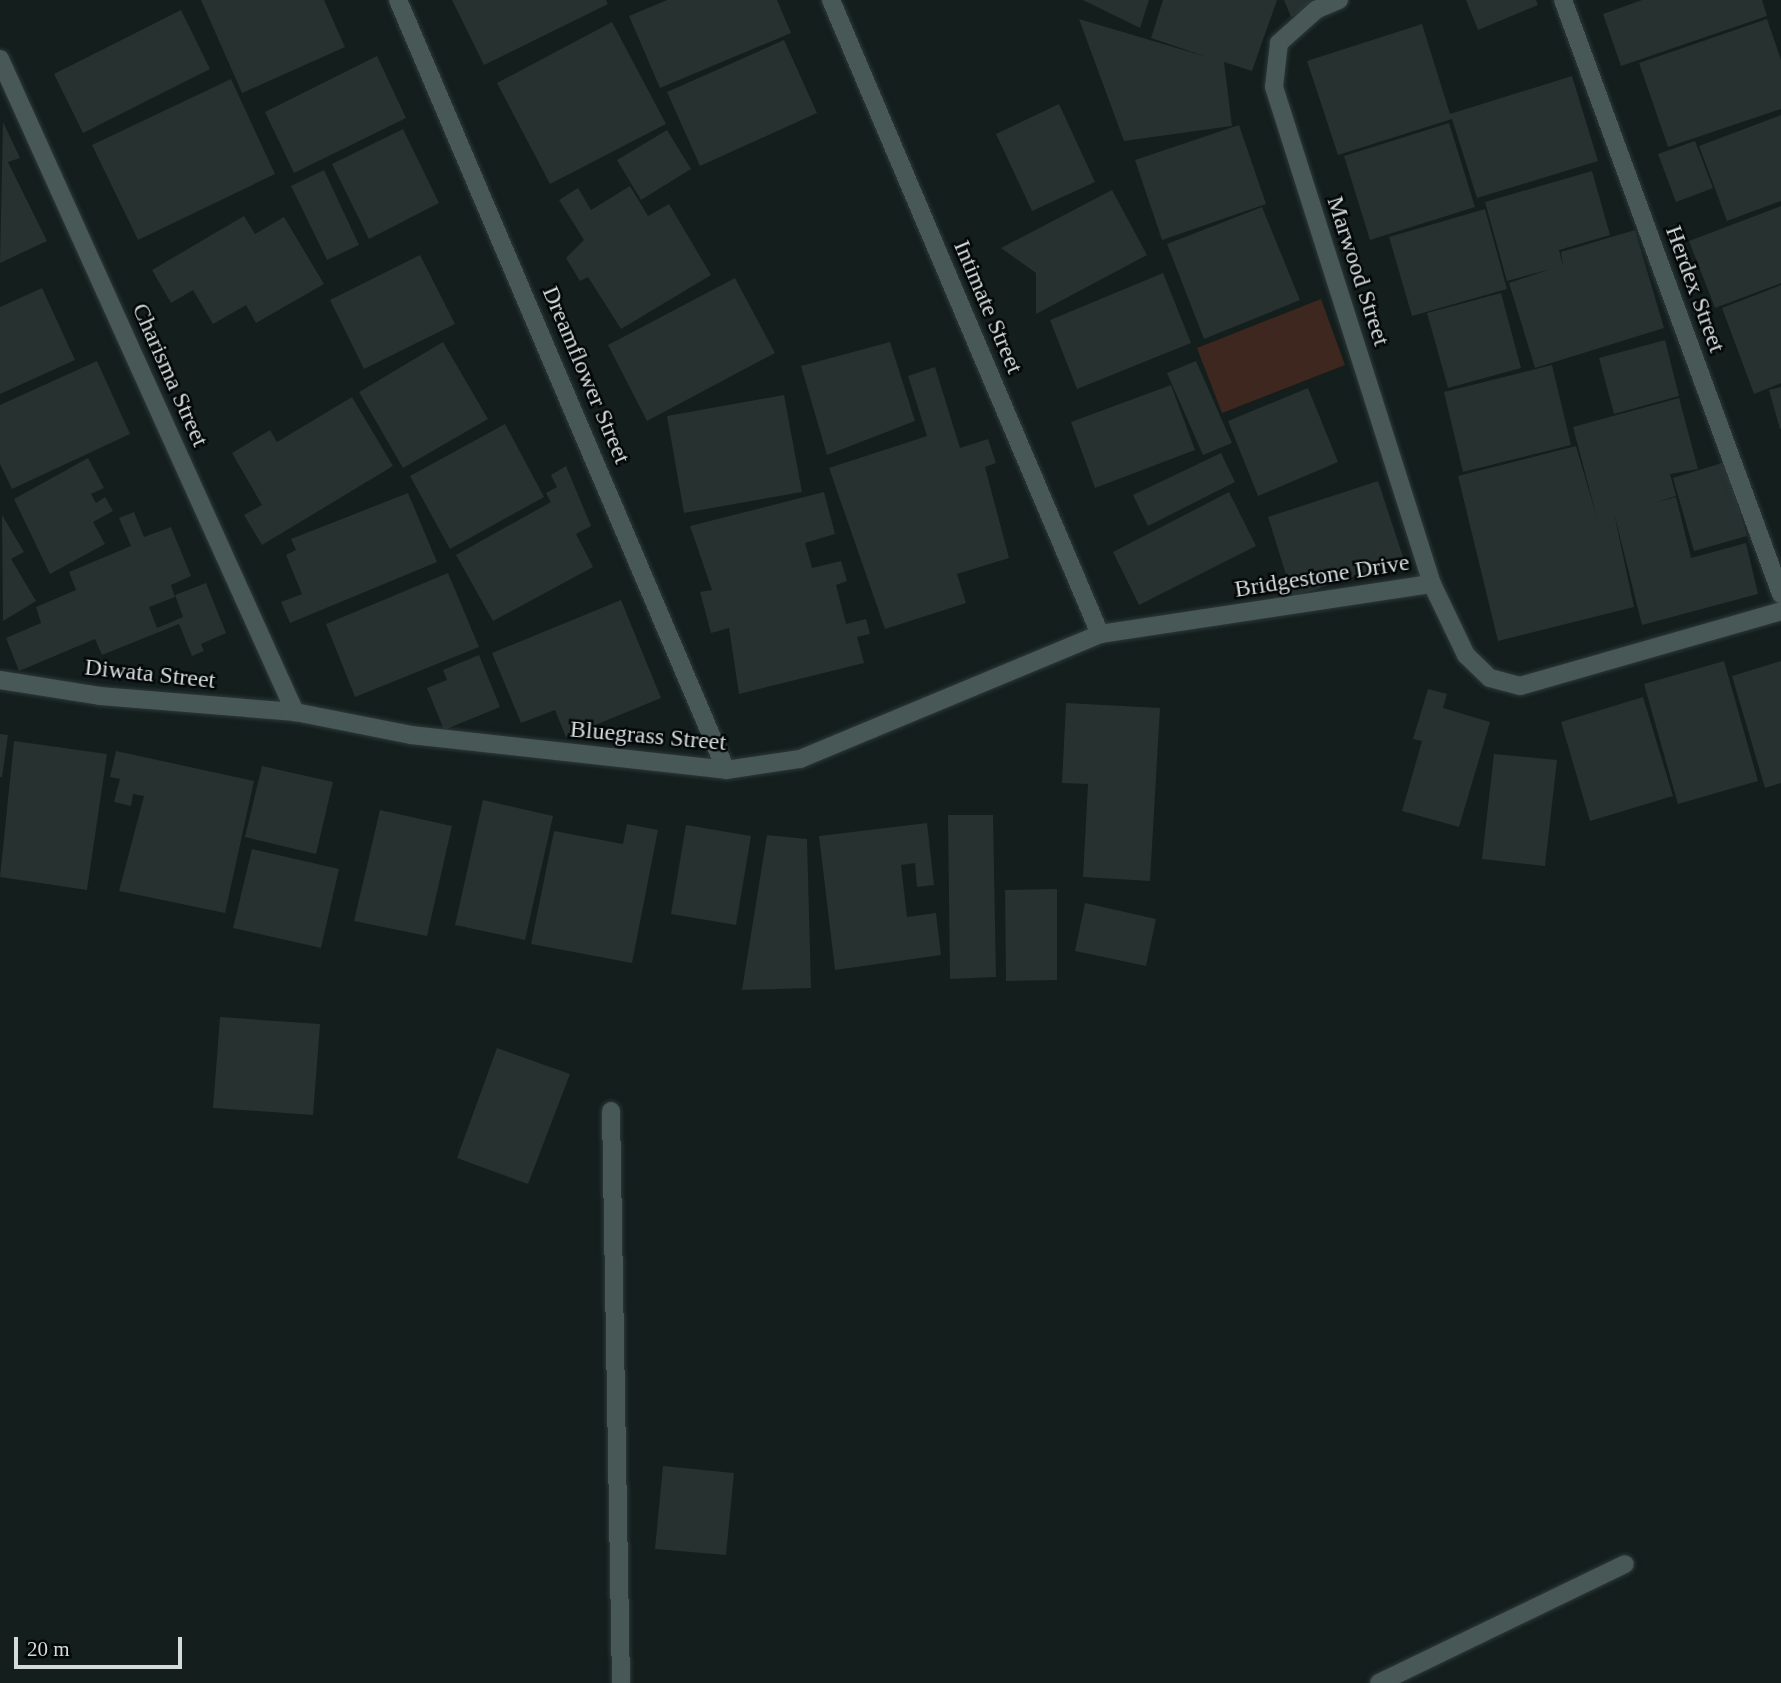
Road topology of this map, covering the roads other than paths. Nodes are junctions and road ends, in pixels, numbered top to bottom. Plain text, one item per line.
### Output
1 (398, 0) edge
2 (831, 0) edge
3 (1339, 0) edge
4 (1563, 0) edge
5 (0, 59) edge
6 (1432, 584) junction
7 (1781, 594) edge
8 (1781, 611) edge
9 (1100, 634) junction
10 (0, 680) edge
11 (295, 712) junction
12 (726, 770) junction
13 (611, 1111) dead end
14 (1625, 1564) dead end
15 (621, 1683) edge
16 (1379, 1683) edge

1 - 12 street, Dreamflower Street
2 - 9 street, Intimate Street
3 - 6 street, Marwood Street
4 - 7 street, Herdex Street
5 - 11 street, Charisma Street
6 - 8 street, Bridgestone Drive
6 - 9 street, Bridgestone Drive
9 - 12 street, Bluegrass Street
10 - 11 street, Diwata Street
11 - 12 street, Bluegrass Street
13 - 15 street
14 - 16 street

